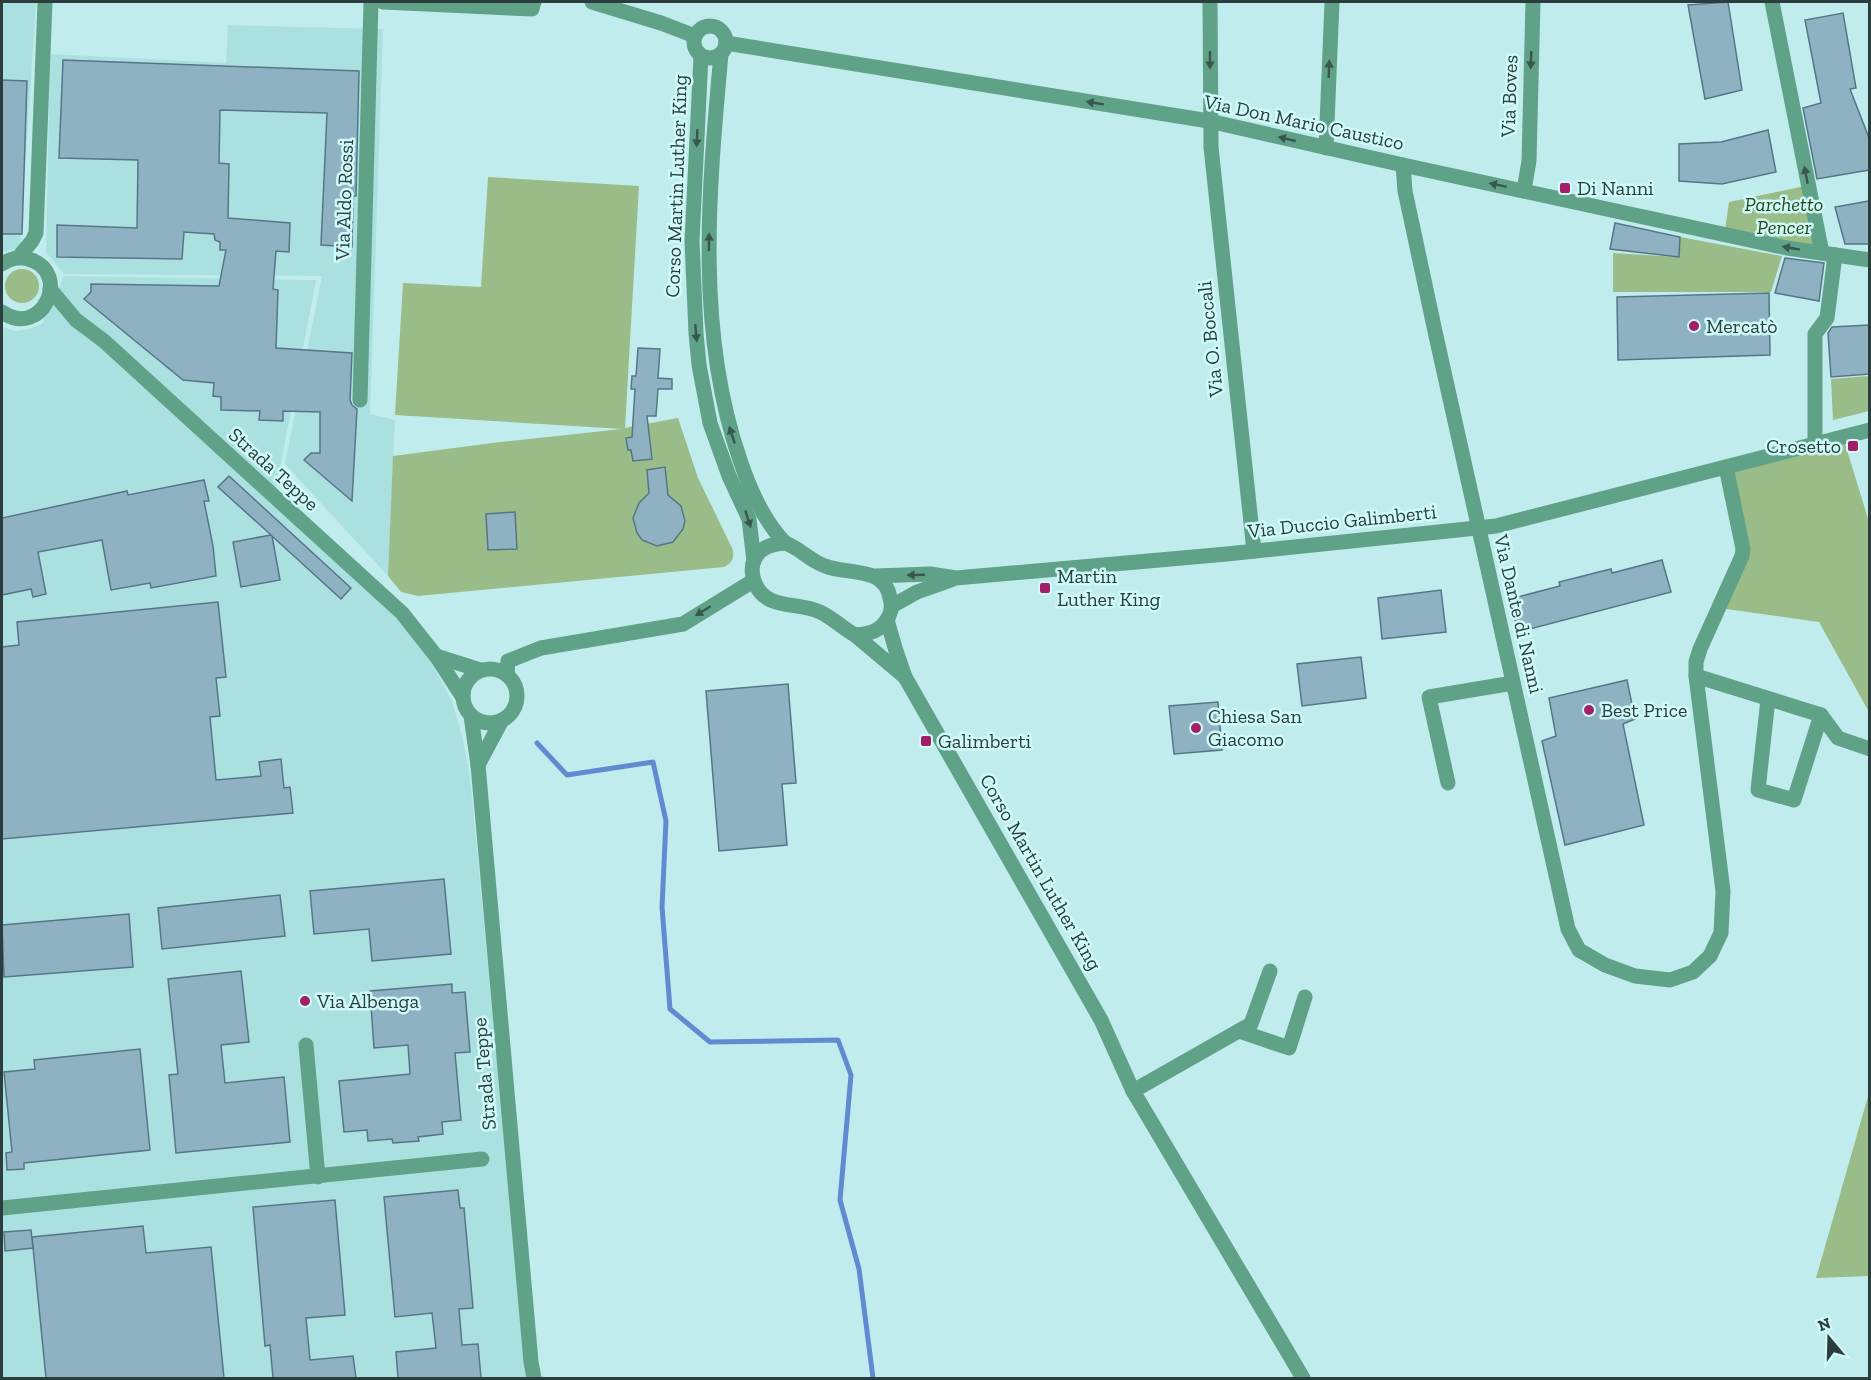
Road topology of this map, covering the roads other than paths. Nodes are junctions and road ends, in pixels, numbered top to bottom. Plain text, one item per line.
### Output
1 (45, 2) edge
2 (371, 2) edge
3 (383, 2) edge
4 (534, 2) edge
5 (592, 2) edge
6 (1210, 2) edge
7 (1332, 2) edge
8 (1533, 2) edge
9 (1772, 2) edge
10 (695, 36) junction
11 (724, 48) junction
12 (701, 56) junction
13 (1209, 121) junction
14 (1326, 148) junction
15 (1403, 165) junction
16 (1524, 190) junction
17 (36, 232) junction
18 (1828, 254) junction
19 (18, 258) junction
20 (1869, 260) edge
21 (2, 264) edge
22 (42, 267) junction
23 (51, 289) junction
24 (41, 311) junction
25 (2, 312) edge
26 (76, 321) junction
27 (360, 400) dead end
28 (1869, 430) edge
29 (1815, 444) junction
30 (1726, 467) junction
31 (1479, 527) junction
32 (785, 543) junction
33 (1254, 551) junction
34 (754, 561) junction
35 (876, 576) junction
36 (956, 578) junction
37 (753, 581) junction
38 (890, 613) junction
39 (855, 635) junction
40 (436, 656) junction
41 (480, 670) junction
42 (507, 675) junction
43 (1696, 676) junction
44 (905, 677) junction
45 (1513, 683) junction
46 (462, 696) junction
47 (1768, 699) junction
48 (1821, 715) junction
49 (471, 716) junction
50 (502, 720) junction
51 (1869, 748) edge
52 (478, 765) junction
53 (1448, 783) dead end
54 (1269, 971) dead end
55 (1305, 997) dead end
56 (1239, 1031) junction
57 (306, 1045) dead end
58 (1133, 1091) junction
59 (482, 1159) dead end
60 (318, 1177) junction
61 (2, 1208) edge
62 (534, 1378) edge
63 (1303, 1378) edge

1 - 17 street, Strada Teppe
2 - 27 street, Via Aldo Rossi
3 - 4 street
5 - 10 street
6 -> 13 street, Via O. Boccali
14 -> 7 street
8 -> 16 street, Via Boves
18 -> 9 street
10 - 11 street
10 - 12 street, Corso Martin Luther King
11 - 12 street, Corso Martin Luther King
13 -> 11 street, Via Don Mario Caustico
32 -> 11 street, Corso Martin Luther King
12 -> 34 street, Corso Martin Luther King
14 -> 13 street, Via Don Mario Caustico
13 - 33 street, Via O. Boccali
14 - 15 street, Via Don Mario Caustico
16 -> 15 street, Via Don Mario Caustico
15 - 31 street, Via Dante di Nanni
18 -> 16 street, Via Don Mario Caustico
17 - 19 street
17 - 22 street, Strada Teppe
18 - 20 street, Via Don Mario Caustico
18 - 29 street
19 - 21 street
19 - 22 street
22 - 23 street, Strada Teppe
23 - 24 street
23 - 26 street, Strada Teppe
24 - 25 street
24 - 26 street, Strada Teppe
26 - 40 street, Strada Teppe
28 - 29 street, Via Duccio Galimberti
29 - 30 street, Via Duccio Galimberti
30 - 31 street, Via Duccio Galimberti
30 - 43 street
31 - 33 street, Via Duccio Galimberti
31 - 45 street, Via Dante di Nanni
32 - 34 street
32 - 35 street, Via Duccio Galimberti
33 - 36 street, Via Duccio Galimberti
34 - 37 street, Corso Martin Luther King
36 -> 35 street, Via Duccio Galimberti
35 - 38 street, Corso Martin Luther King
36 - 38 street, Via Duccio Galimberti
37 - 39 street, Corso Martin Luther King
37 -> 42 street
38 - 39 street, Via Duccio Galimberti
38 - 44 street, Corso Martin Luther King
39 - 44 street, Corso Martin Luther King
40 - 41 street
40 - 46 street, Strada Teppe
41 - 42 street
41 - 46 street
42 - 50 street
43 - 45 street, Via Dante di Nanni
43 - 47 street
44 - 58 street, Corso Martin Luther King
45 - 53 street
46 - 49 street
47 - 48 street
47 - 48 street
48 - 51 street
49 - 50 street
49 - 52 street, Strada Teppe
50 - 52 street
52 - 62 street, Strada Teppe
54 - 56 street
55 - 56 street
56 - 58 street
57 - 60 street
58 - 63 street, Corso Martin Luther King
59 - 60 street
60 - 61 street

